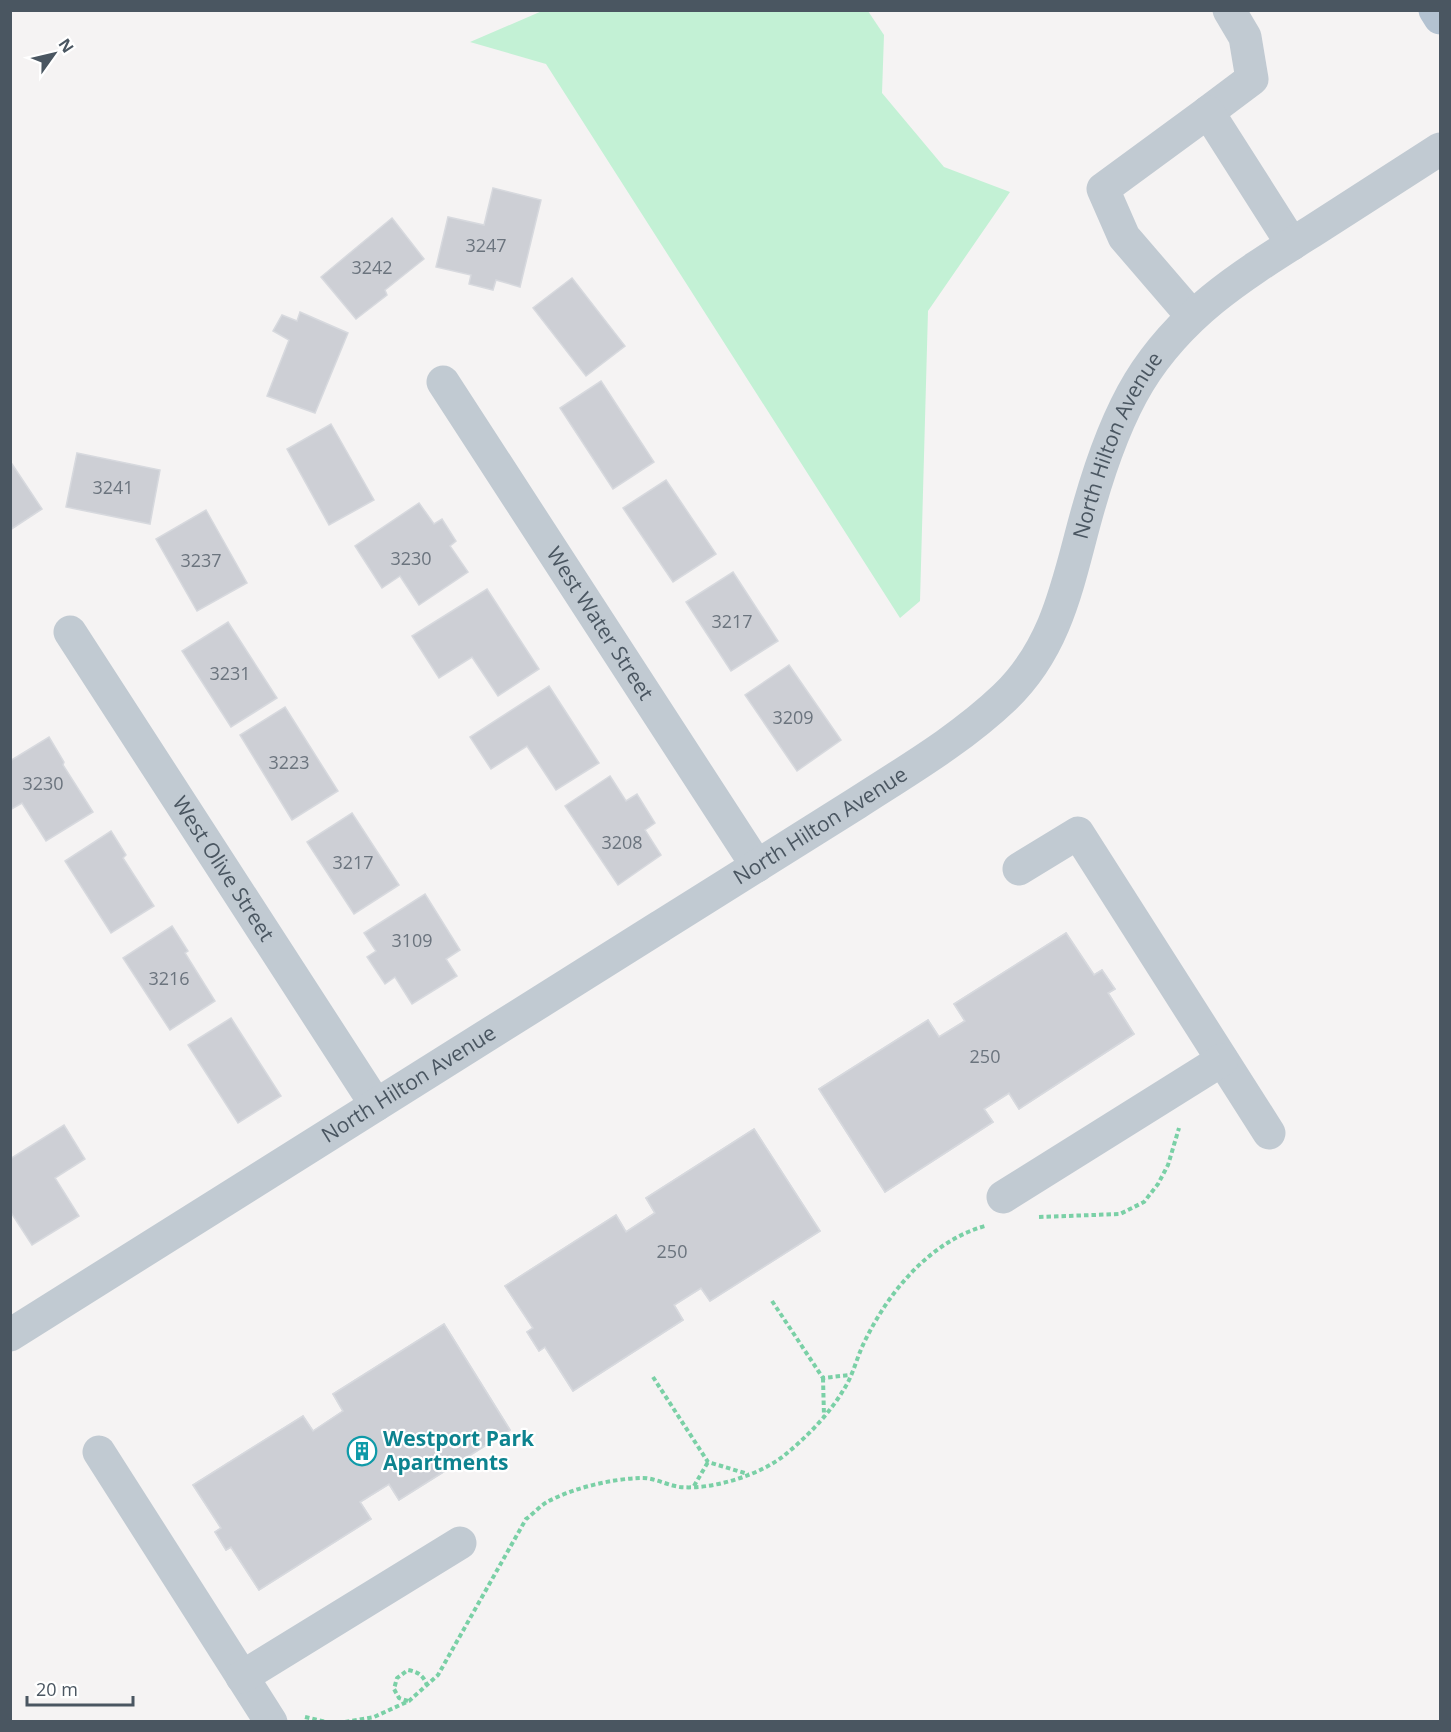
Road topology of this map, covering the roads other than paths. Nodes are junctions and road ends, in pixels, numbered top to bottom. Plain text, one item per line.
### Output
1 (1229, 10) edge
2 (1435, 10) edge
3 (1440, 18) edge
4 (1208, 112) junction
5 (1440, 149) edge
6 (1292, 244) junction
7 (1192, 316) junction
8 (443, 382) dead end
9 (70, 632) dead end
10 (757, 866) junction
11 (1019, 869) dead end
12 (1222, 1060) junction
13 (376, 1105) junction
14 (1269, 1133) dead end
15 (997, 1211) road end
16 (10, 1335) edge
17 (99, 1452) dead end
18 (460, 1543) dead end
19 (242, 1677) junction
20 (271, 1722) edge

1 - 4 street
2 - 3 main road
4 - 6 street
4 - 7 street
5 - 6 street, North Hilton Avenue
6 - 7 street, North Hilton Avenue
7 - 10 street, North Hilton Avenue
8 - 10 street, West Water Street
9 - 13 street, West Olive Street
10 - 13 street, North Hilton Avenue
11 - 12 street
12 - 14 street
12 - 15 street
13 - 16 street, North Hilton Avenue
17 - 19 street
18 - 19 street
19 - 20 street

